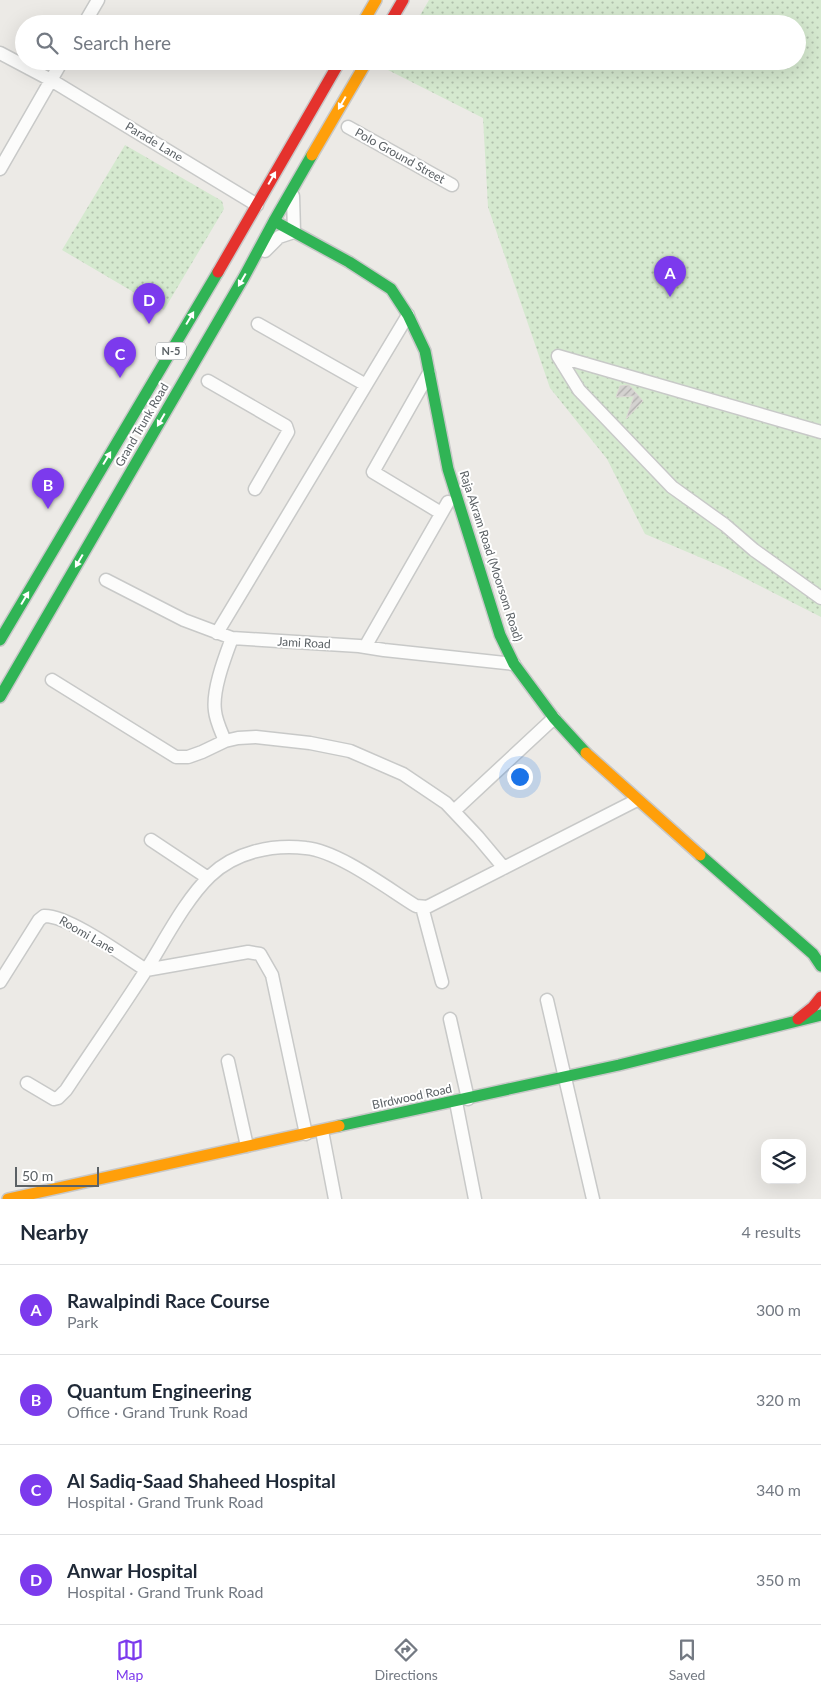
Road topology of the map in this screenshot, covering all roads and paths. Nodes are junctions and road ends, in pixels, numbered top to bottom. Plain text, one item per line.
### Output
1 (98, 0) edge
2 (376, 0) edge
3 (403, 0) edge
4 (89, 15) edge
5 (367, 15) edge
6 (394, 15) edge
7 (0, 53) edge
8 (15, 61) edge
9 (32, 70) edge
10 (57, 70) edge
11 (335, 70) edge
12 (361, 70) edge
13 (51, 80) junction
14 (348, 127) dead end
15 (0, 169) edge
16 (452, 185) dead end
17 (293, 188) junction
18 (257, 205) junction
19 (274, 221) junction
20 (294, 232) junction
21 (251, 264) junction
22 (408, 314) junction
23 (258, 324) dead end
24 (429, 373) junction
25 (208, 381) dead end
26 (366, 384) junction
27 (821, 432) edge
28 (255, 489) dead end
29 (448, 502) dead end
30 (441, 513) junction
31 (106, 580) dead end
32 (821, 598) edge
33 (217, 634) junction
34 (232, 638) junction
35 (0, 640) edge
36 (365, 647) junction
37 (514, 664) junction
38 (52, 680) dead end
39 (0, 697) edge
40 (554, 718) junction
41 (225, 741) junction
42 (637, 800) junction
43 (454, 811) junction
44 (151, 840) dead end
45 (504, 868) junction
46 (208, 878) junction
47 (422, 907) junction
48 (817, 955) edge
49 (821, 966) edge
50 (146, 970) junction
51 (0, 982) edge
52 (442, 982) dead end
53 (821, 997) edge
54 (547, 1000) dead end
55 (821, 1015) edge
56 (450, 1019) dead end
57 (792, 1023) junction
58 (228, 1061) dead end
59 (564, 1078) junction
60 (27, 1083) dead end
61 (462, 1100) junction
62 (322, 1131) junction
63 (306, 1134) junction
64 (247, 1146) junction
65 (12, 1199) edge
66 (335, 1199) edge
67 (475, 1199) edge
68 (593, 1199) edge

1 - 4 street
2 - 5 main road
3 - 6 main road
7 - 8 street, Parade Lane
9 - 13 street, Parade Lane
10 - 13 street
18 -> 11 main road, Grand Trunk Road / N-5
12 -> 17 main road, Grand Trunk Road / N-5
13 - 15 street
13 - 18 street, Parade Lane
14 - 16 street, Polo Ground Street
17 - 19 main road, Grand Trunk Road / N-5
17 - 20 street
35 -> 18 main road, Grand Trunk Road / N-5
19 - 20 main road, Raja Akram Road (Moorsom Road)
19 - 21 main road, Grand Trunk Road / N-5
20 - 21 street
20 - 22 main road, Raja Akram Road (Moorsom Road)
21 -> 39 main road, Grand Trunk Road / N-5
22 - 24 main road, Raja Akram Road (Moorsom Road)
22 - 26 street
23 - 26 street
24 - 30 street
24 - 37 main road, Raja Akram Road (Moorsom Road)
25 - 28 street
26 - 33 street
27 - 32 street
29 - 30 street
30 - 36 street
31 - 33 street, Jami Road
33 - 34 street, Jami Road
34 - 36 street, Jami Road
34 - 41 street
36 - 37 street, Jami Road
37 - 40 main road, Raja Akram Road (Moorsom Road)
38 - 41 street
40 - 42 main road, Raja Akram Road (Moorsom Road)
40 - 43 street
41 - 43 street
42 - 45 street
42 - 48 main road, Raja Akram Road (Moorsom Road)
43 - 45 street
44 - 46 street
45 - 47 street
46 - 47 street
46 - 50 street
47 - 52 street
48 - 49 main road, Raja Akram Road (Moorsom Road)
50 - 51 street, Roomi Lane
50 - 60 street
50 - 63 street
53 - 57 main road
54 - 59 street
55 - 57 main road, BIrdwood Road
56 - 61 street
57 - 59 main road, BIrdwood Road
58 - 64 street
59 - 61 main road, BIrdwood Road
59 - 68 street
61 - 62 main road, BIrdwood Road
61 - 67 street
62 - 63 main road, BIrdwood Road
62 - 66 street
63 - 64 main road, BIrdwood Road
64 - 65 main road, BIrdwood Road

